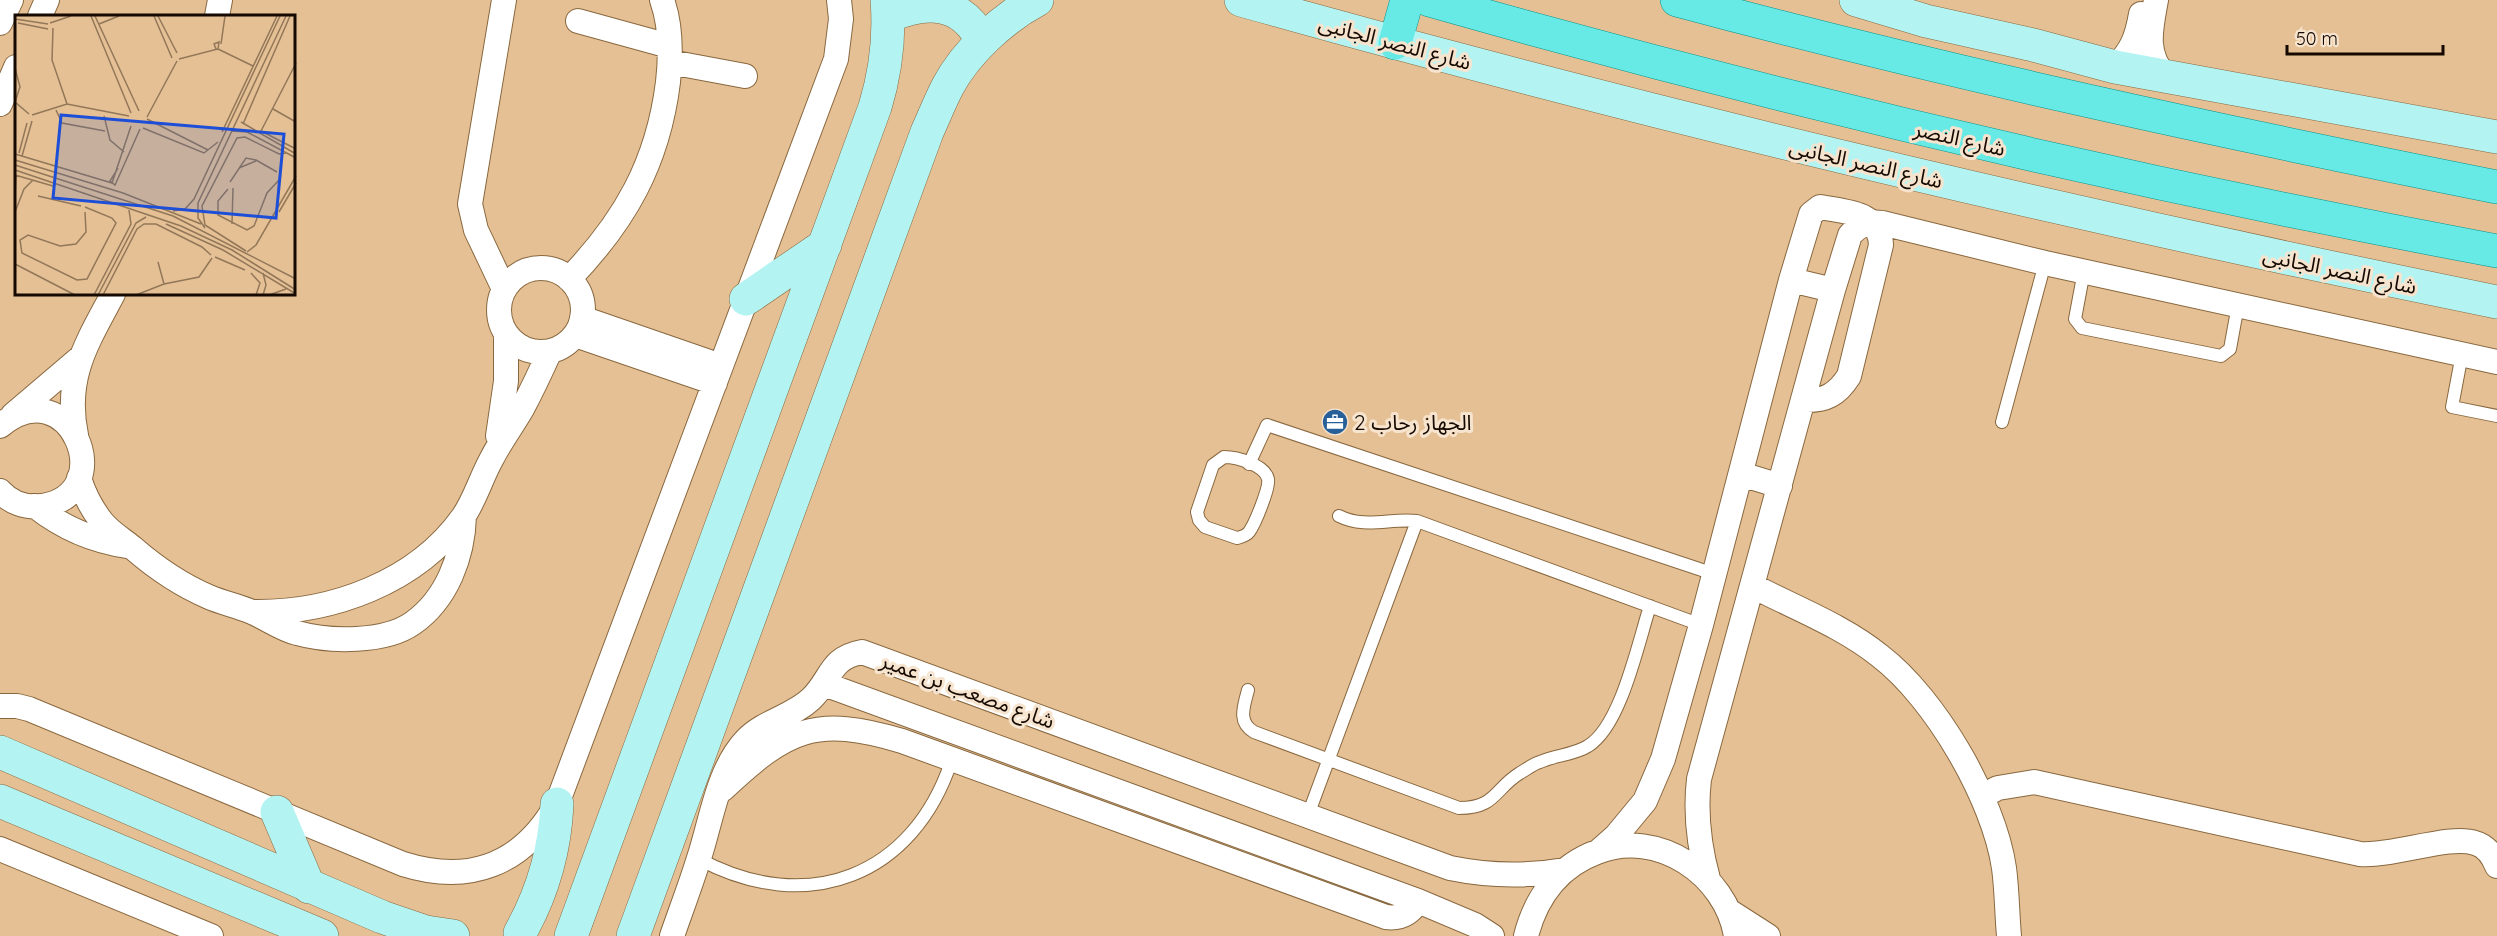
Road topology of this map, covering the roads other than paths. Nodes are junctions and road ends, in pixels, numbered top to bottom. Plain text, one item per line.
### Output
1 (11, 0) edge
2 (47, 0) edge
3 (220, 0) edge
4 (504, 0) edge
5 (662, 0) edge
6 (839, 0) edge
7 (1037, 0) edge
8 (1241, 0) edge
9 (1407, 0) edge
10 (1429, 0) edge
11 (1677, 0) edge
12 (1856, 0) edge
13 (2144, 0) edge
14 (2156, 0) edge
15 (888, 8) edge
16 (40, 15) edge
17 (216, 15) edge
18 (578, 21) dead end
19 (0, 23) edge
20 (982, 41) junction
21 (1395, 43) junction
22 (669, 54) junction
23 (2115, 67) junction
24 (15, 70) edge
25 (745, 76) dead end
26 (2165, 76) junction
27 (0, 104) edge
28 (2497, 137) edge
29 (2497, 187) edge
30 (1873, 222) junction
31 (825, 245) junction
32 (2497, 251) edge
33 (2045, 263) junction
34 (2084, 271) junction
35 (569, 279) junction
36 (1791, 280) junction
37 (504, 289) junction
38 (1833, 290) junction
39 (112, 296) edge
40 (746, 299) junction
41 (2497, 302) edge
42 (2238, 305) junction
43 (578, 326) junction
44 (506, 335) junction
45 (550, 351) junction
46 (2462, 354) junction
47 (80, 358) junction
48 (2497, 362) edge
49 (718, 375) junction
50 (1804, 400) junction
51 (2497, 416) edge
52 (2002, 422) dead end
53 (4, 423) edge
54 (76, 435) junction
55 (491, 459) junction
56 (1249, 464) junction
57 (1741, 474) junction
58 (79, 477) junction
59 (1780, 486) junction
60 (0, 491) edge
61 (34, 506) junction
62 (464, 516) junction
63 (1339, 516) dead end
64 (1417, 521) junction
65 (130, 546) junction
66 (1714, 574) junction
67 (1753, 586) junction
68 (1650, 606) junction
69 (251, 612) junction
70 (1701, 625) junction
71 (1691, 662) junction
72 (1729, 672) junction
73 (824, 684) junction
74 (1248, 690) dead end
75 (0, 705) edge
76 (0, 752) edge
77 (952, 759) junction
78 (1329, 759) junction
79 (719, 793) junction
80 (1982, 796) junction
81 (0, 801) edge
82 (557, 804) junction
83 (277, 812) junction
84 (1308, 815) junction
85 (0, 849) edge
86 (1599, 851) junction
87 (699, 859) junction
88 (2497, 866) edge
89 (1565, 870) junction
90 (1708, 879) junction
91 (309, 887) junction
92 (1418, 901) junction
93 (1729, 911) junction
94 (574, 927) edge
95 (509, 934) edge
96 (212, 936) edge
97 (322, 936) edge
98 (451, 936) edge
99 (633, 936) edge
100 (672, 936) edge
101 (1492, 936) edge
102 (1527, 936) edge
103 (1736, 936) edge
104 (1768, 936) edge
105 (2009, 936) edge

1 - 19 street
2 - 16 street
3 - 17 street
4 - 37 street
5 - 22 street
6 - 40 street
7 - 20 street
8 - 21 street, شارع النصر الجانبى
9 - 21 main road
10 - 32 main road, شارع النصر
11 - 29 main road
12 - 23 street
13 - 23 street
14 - 26 street
15 - 20 street
15 - 31 street
18 - 22 street
20 - 99 street
21 - 41 street, شارع النصر الجانبى
22 - 25 street
22 - 35 street
23 - 26 street
24 - 27 street
26 - 28 street
30 - 33 street
30 - 36 street
30 - 38 street
30 - 50 street
31 - 40 street
31 - 94 street
33 - 34 street
33 - 52 lane
34 - 42 street
34 - 42 lane
35 - 37 street
35 - 43 street
36 - 38 street
36 - 57 street
37 - 44 street
38 - 50 street
39 - 47 street
40 - 49 street
42 - 46 street
43 - 45 street
43 - 49 street
44 - 45 street
44 - 55 street
45 - 55 street
46 - 48 street
46 - 51 lane
47 - 53 street
47 - 54 street
49 - 82 street
50 - 59 street
53 - 54 street
54 - 58 street
55 - 62 street
56 - 56 lane
56 - 66 lane
57 - 59 street
57 - 66 street
58 - 61 street
58 - 65 street
59 - 67 street
60 - 61 street
61 - 65 street
62 - 69 street
62 - 69 street
63 - 64 lane
64 - 68 lane
64 - 78 lane
65 - 69 street
66 - 70 street
67 - 72 street
67 - 80 street
68 - 70 lane
68 - 78 lane
70 - 71 street
71 - 72 street
71 - 86 street
72 - 90 street
73 - 79 street
73 - 84 street, شارع مصعب بن عمير
73 - 92 street, شارع مصعب بن عمير
74 - 78 lane
75 - 83 street
76 - 91 street
77 - 79 street
77 - 87 lane
77 - 92 street
78 - 84 lane
79 - 87 street
80 - 88 street
80 - 105 street
81 - 97 street
82 - 83 street
82 - 95 street
83 - 91 street
84 - 89 street, شارع مصعب بن عمير
85 - 96 street
86 - 89 street
86 - 90 street
87 - 100 street
89 - 102 street
90 - 93 street
91 - 98 street
92 - 101 street, شارع مصعب بن عمير
93 - 103 street
93 - 104 street
94 - 95 street

